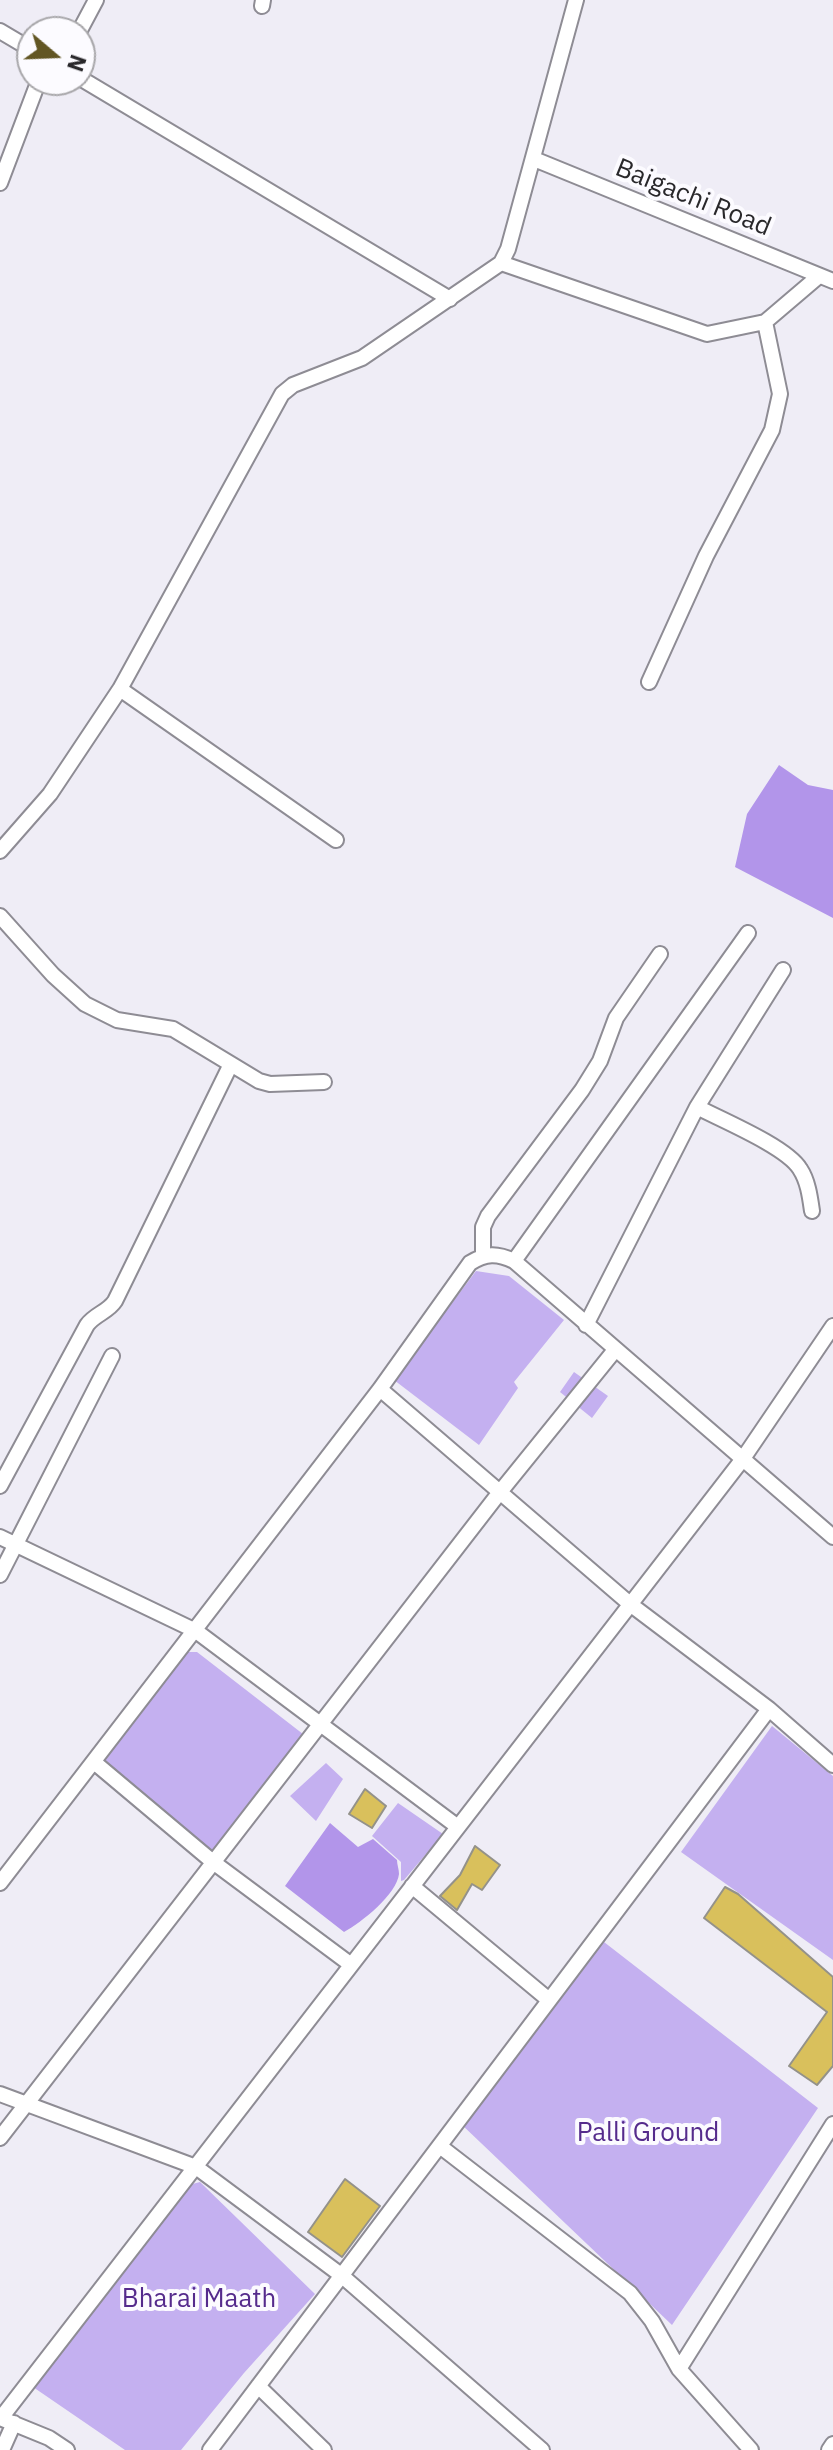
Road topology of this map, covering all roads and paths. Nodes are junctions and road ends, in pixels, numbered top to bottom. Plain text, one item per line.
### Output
1 (576, 0) edge
2 (96, 88) edge
3 (33, 96) edge
4 (534, 159) junction
5 (0, 183) edge
6 (501, 263) junction
7 (826, 278) edge
8 (450, 299) junction
9 (765, 322) junction
10 (649, 682) dead end
11 (120, 689) junction
12 (336, 840) dead end
13 (0, 851) edge
14 (0, 916) edge
15 (748, 933) dead end
16 (660, 954) dead end
17 (783, 970) dead end
18 (231, 1064) junction
19 (324, 1082) dead end
20 (697, 1107) junction
21 (812, 1211) dead end
22 (483, 1255) junction
23 (514, 1261) junction
24 (586, 1325) junction
25 (833, 1326) edge
26 (615, 1350) junction
27 (112, 1356) dead end
28 (380, 1389) junction
29 (742, 1460) junction
30 (0, 1486) edge
31 (500, 1492) junction
32 (0, 1537) edge
33 (833, 1537) edge
34 (14, 1544) junction
35 (0, 1575) edge
36 (630, 1604) junction
37 (196, 1631) junction
38 (769, 1709) junction
39 (320, 1724) junction
40 (94, 1762) junction
41 (833, 1765) edge
42 (458, 1827) junction
43 (213, 1862) junction
44 (0, 1883) edge
45 (412, 1886) junction
46 (350, 1964) junction
47 (549, 2000) junction
48 (0, 2094) edge
49 (25, 2103) junction
50 (833, 2124) edge
51 (0, 2138) edge
52 (441, 2147) junction
53 (196, 2167) junction
54 (341, 2275) junction
55 (679, 2369) junction
56 (258, 2386) junction
57 (5, 2419) edge
58 (833, 2444) edge
59 (2, 2450) edge
60 (67, 2450) edge
61 (210, 2450) edge
62 (324, 2450) edge
63 (542, 2450) edge
64 (751, 2450) edge
65 (829, 2450) edge

1 - 4 street
2 - 8 street
3 - 5 street
4 - 6 street
4 - 7 street, Baigachi Road
6 - 8 street
6 - 9 street
7 - 9 street
8 - 11 street
9 - 10 street
11 - 12 street
11 - 13 street
14 - 18 street
15 - 23 street
16 - 22 street
17 - 20 street
18 - 19 street
18 - 30 street
20 - 21 street
20 - 24 street
22 - 23 street
22 - 28 street
23 - 24 street
24 - 26 street
25 - 29 street
26 - 29 street
26 - 31 street
27 - 34 street
28 - 31 street
28 - 37 street
29 - 33 street
29 - 36 street
31 - 36 street
31 - 39 street
32 - 34 street
34 - 35 street
34 - 37 street
36 - 38 street
36 - 42 street
37 - 39 street
37 - 40 street
38 - 41 street
38 - 47 street
39 - 42 street
39 - 43 street
40 - 43 street
40 - 44 street
42 - 45 street
43 - 46 street
43 - 49 street
45 - 46 street
45 - 47 street
46 - 53 street
47 - 52 street
48 - 49 street
49 - 51 street
49 - 53 street
50 - 55 street
52 - 54 street
52 - 55 street
53 - 54 street
53 - 57 street
54 - 56 street
54 - 63 street
55 - 64 street
56 - 61 street
56 - 62 street
57 - 59 street
57 - 60 street
58 - 65 street

